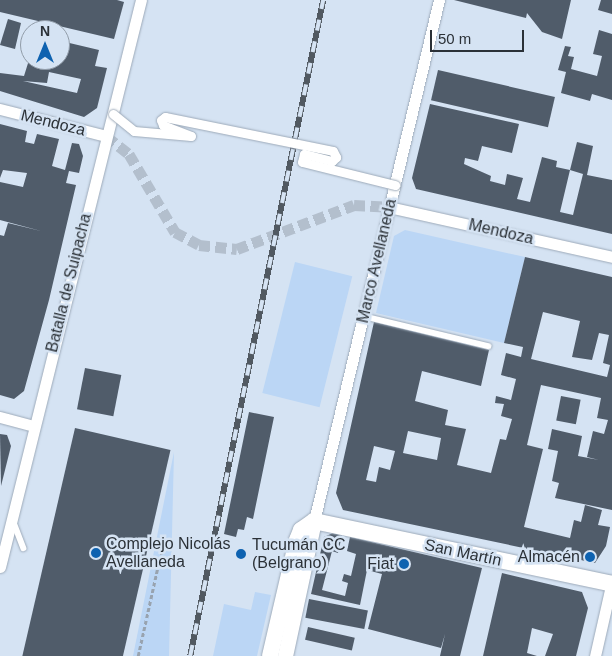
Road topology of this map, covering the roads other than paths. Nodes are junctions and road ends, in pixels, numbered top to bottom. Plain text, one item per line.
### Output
1 (141, 0) edge
2 (439, 0) edge
3 (0, 109) edge
4 (113, 114) junction
5 (106, 136) junction
6 (395, 185) junction
7 (389, 207) junction
8 (612, 257) edge
9 (363, 316) junction
10 (488, 346) dead end
11 (0, 417) edge
12 (33, 426) junction
13 (12, 518) junction
14 (314, 521) junction
15 (24, 548) dead end
16 (0, 567) edge
17 (612, 583) edge
18 (270, 656) edge
19 (284, 656) edge
20 (595, 656) edge

1 - 4 street, Batalla de Suipacha
2 - 6 street, Marco Avellaneda
3 - 5 street, Mendoza
4 - 5 street, Batalla de Suipacha
4 - 6 street, bridge
5 - 12 street, Batalla de Suipacha
6 - 7 street, Marco Avellaneda
7 - 8 street, Mendoza
7 - 9 street, Marco Avellaneda
9 - 10 lane
9 - 14 street, Marco Avellaneda
11 - 12 street
12 - 13 street, Batalla de Suipacha
13 - 15 lane
13 - 16 street, Batalla de Suipacha
14 - 17 main road, San Martín
14 - 18 main road
14 - 19 street, Marco Avellaneda
17 - 20 street

